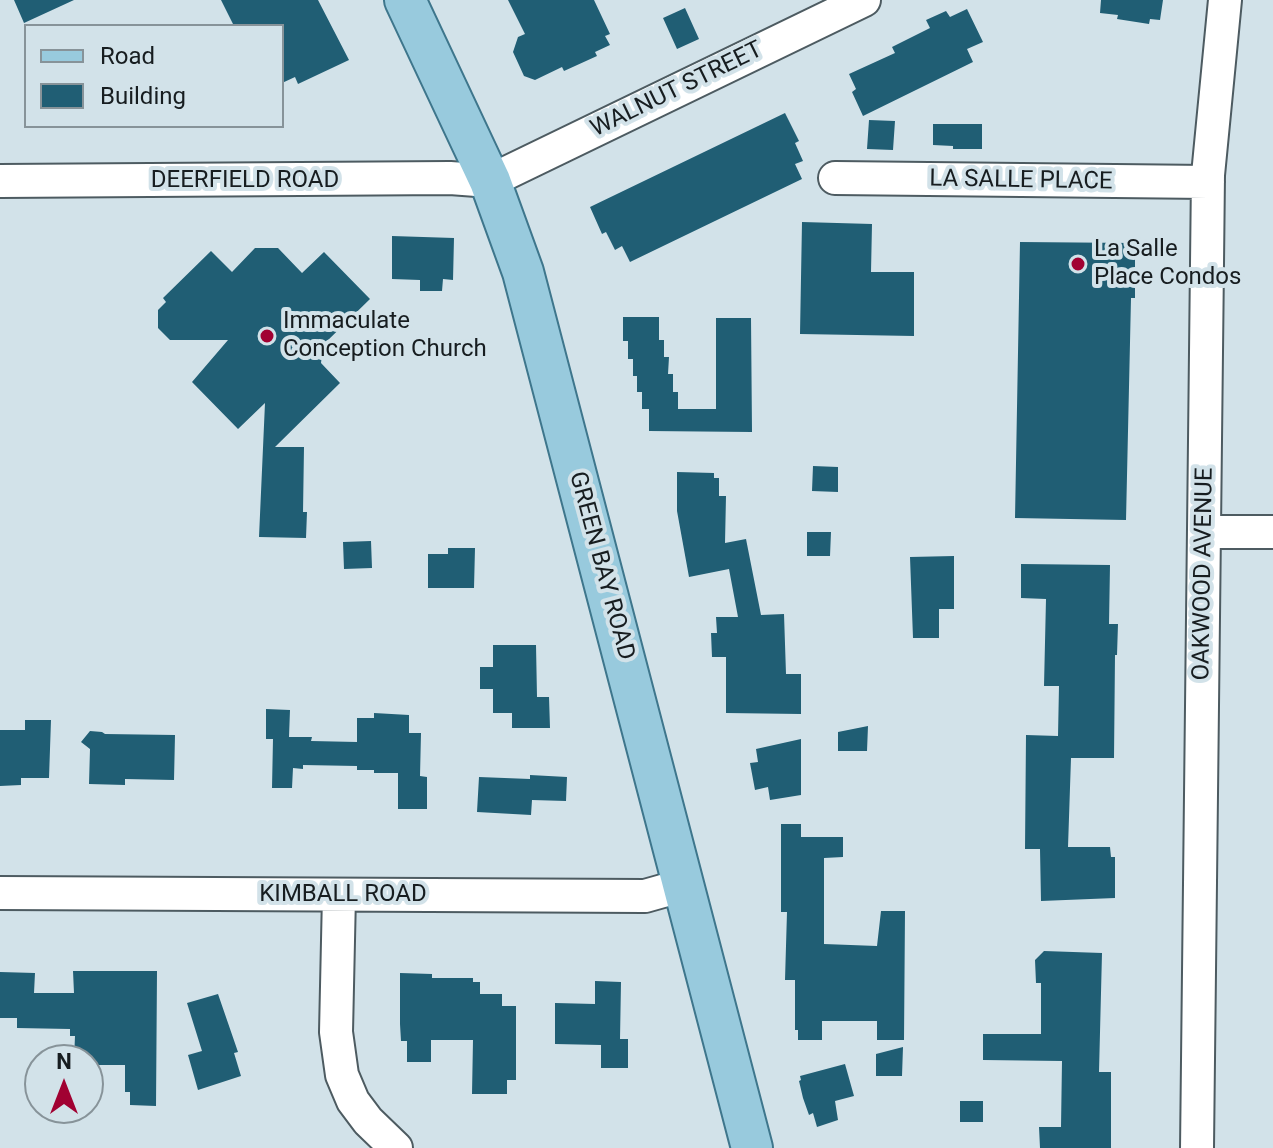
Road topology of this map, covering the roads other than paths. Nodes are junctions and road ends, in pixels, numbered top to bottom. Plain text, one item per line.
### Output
1 (405, 0) edge
2 (864, 0) edge
3 (1225, 0) edge
4 (2, 177) edge
5 (835, 178) dead end
6 (490, 181) junction
7 (1208, 182) junction
8 (1205, 532) junction
9 (1273, 532) edge
10 (684, 885) junction
11 (0, 893) edge
12 (339, 895) junction
13 (396, 1148) edge
14 (752, 1148) edge
15 (1197, 1148) edge

1 - 6 main road, GREEN BAY ROAD
2 - 6 street, WALNUT STREET
3 - 7 street, OAKWOOD AVENUE
4 - 6 street, DEERFIELD ROAD
5 - 7 street, LA SALLE PLACE
6 - 10 main road, GREEN BAY ROAD
7 - 8 street, OAKWOOD AVENUE
8 - 9 street
8 - 15 street, OAKWOOD AVENUE
10 - 12 street, KIMBALL ROAD
10 - 14 main road, GREEN BAY ROAD
11 - 12 street, KIMBALL ROAD
12 - 13 street

